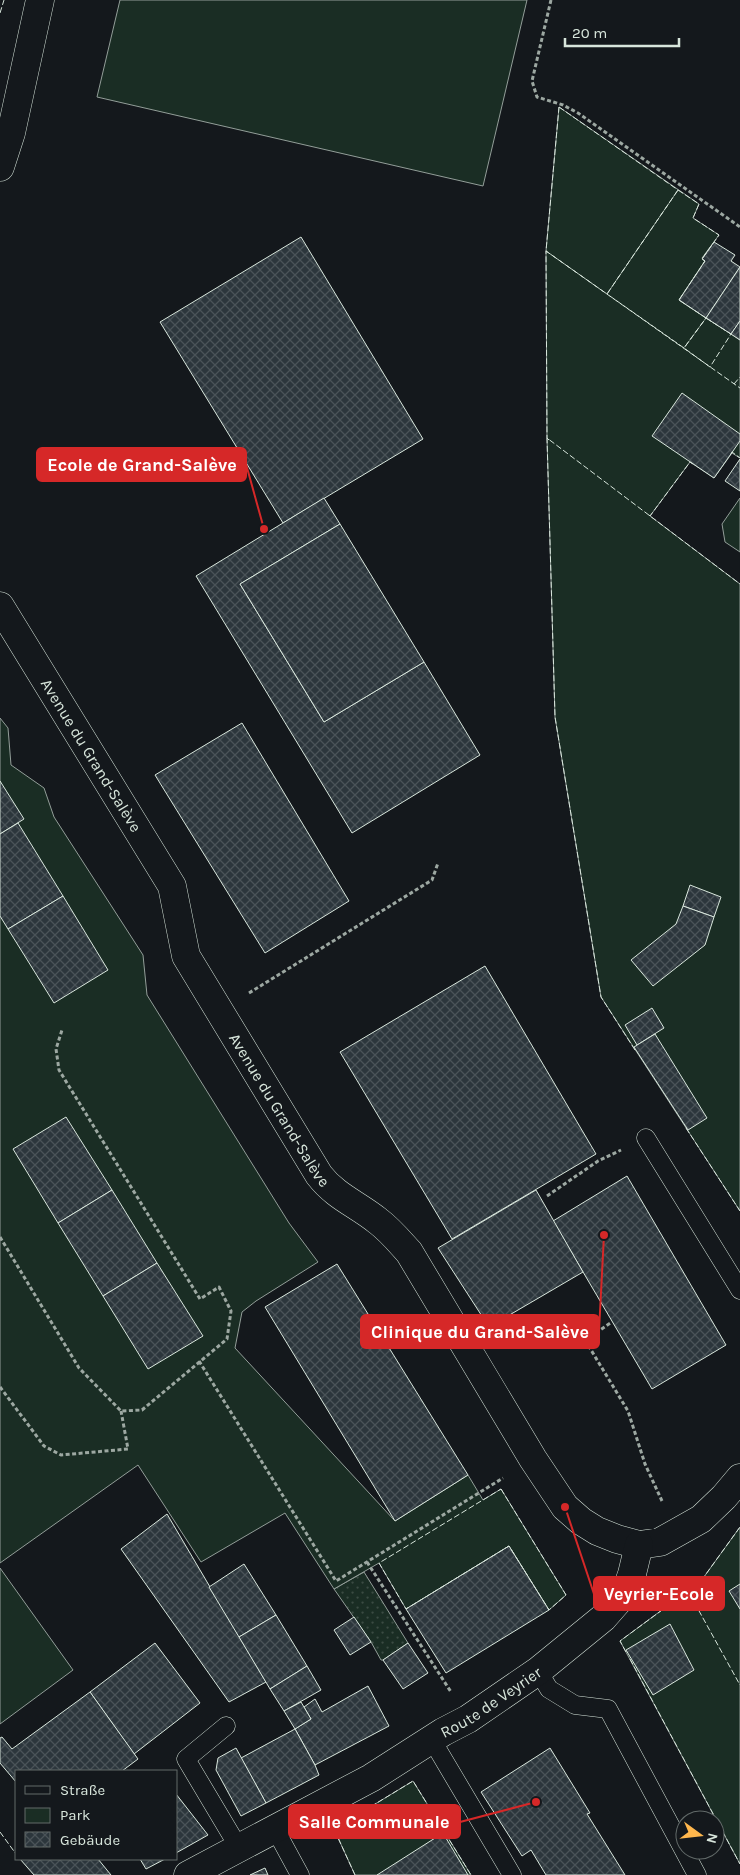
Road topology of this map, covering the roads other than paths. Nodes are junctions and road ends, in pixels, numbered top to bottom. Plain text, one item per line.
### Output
1 (40, 0) edge
2 (0, 167) edge
3 (0, 606) edge
4 (646, 1138) dead end
5 (740, 1290) edge
6 (740, 1478) edge
7 (639, 1544) junction
8 (538, 1671) junction
9 (226, 1726) dead end
10 (432, 1740) junction
11 (275, 1829) junction
12 (239, 1848) junction
13 (188, 1875) edge
14 (300, 1875) edge
15 (512, 1875) edge
16 (697, 1875) edge

1 - 2 street
3 - 7 street, Avenue du Grand-Salève
4 - 5 lane
6 - 7 street
7 - 8 street, Route de Veyrier
8 - 10 street, Route de Veyrier
8 - 16 lane
9 - 12 lane
10 - 11 street, Route de Veyrier
10 - 15 lane
11 - 12 street, Route de Veyrier
11 - 14 lane
12 - 13 street, Route de Veyrier

